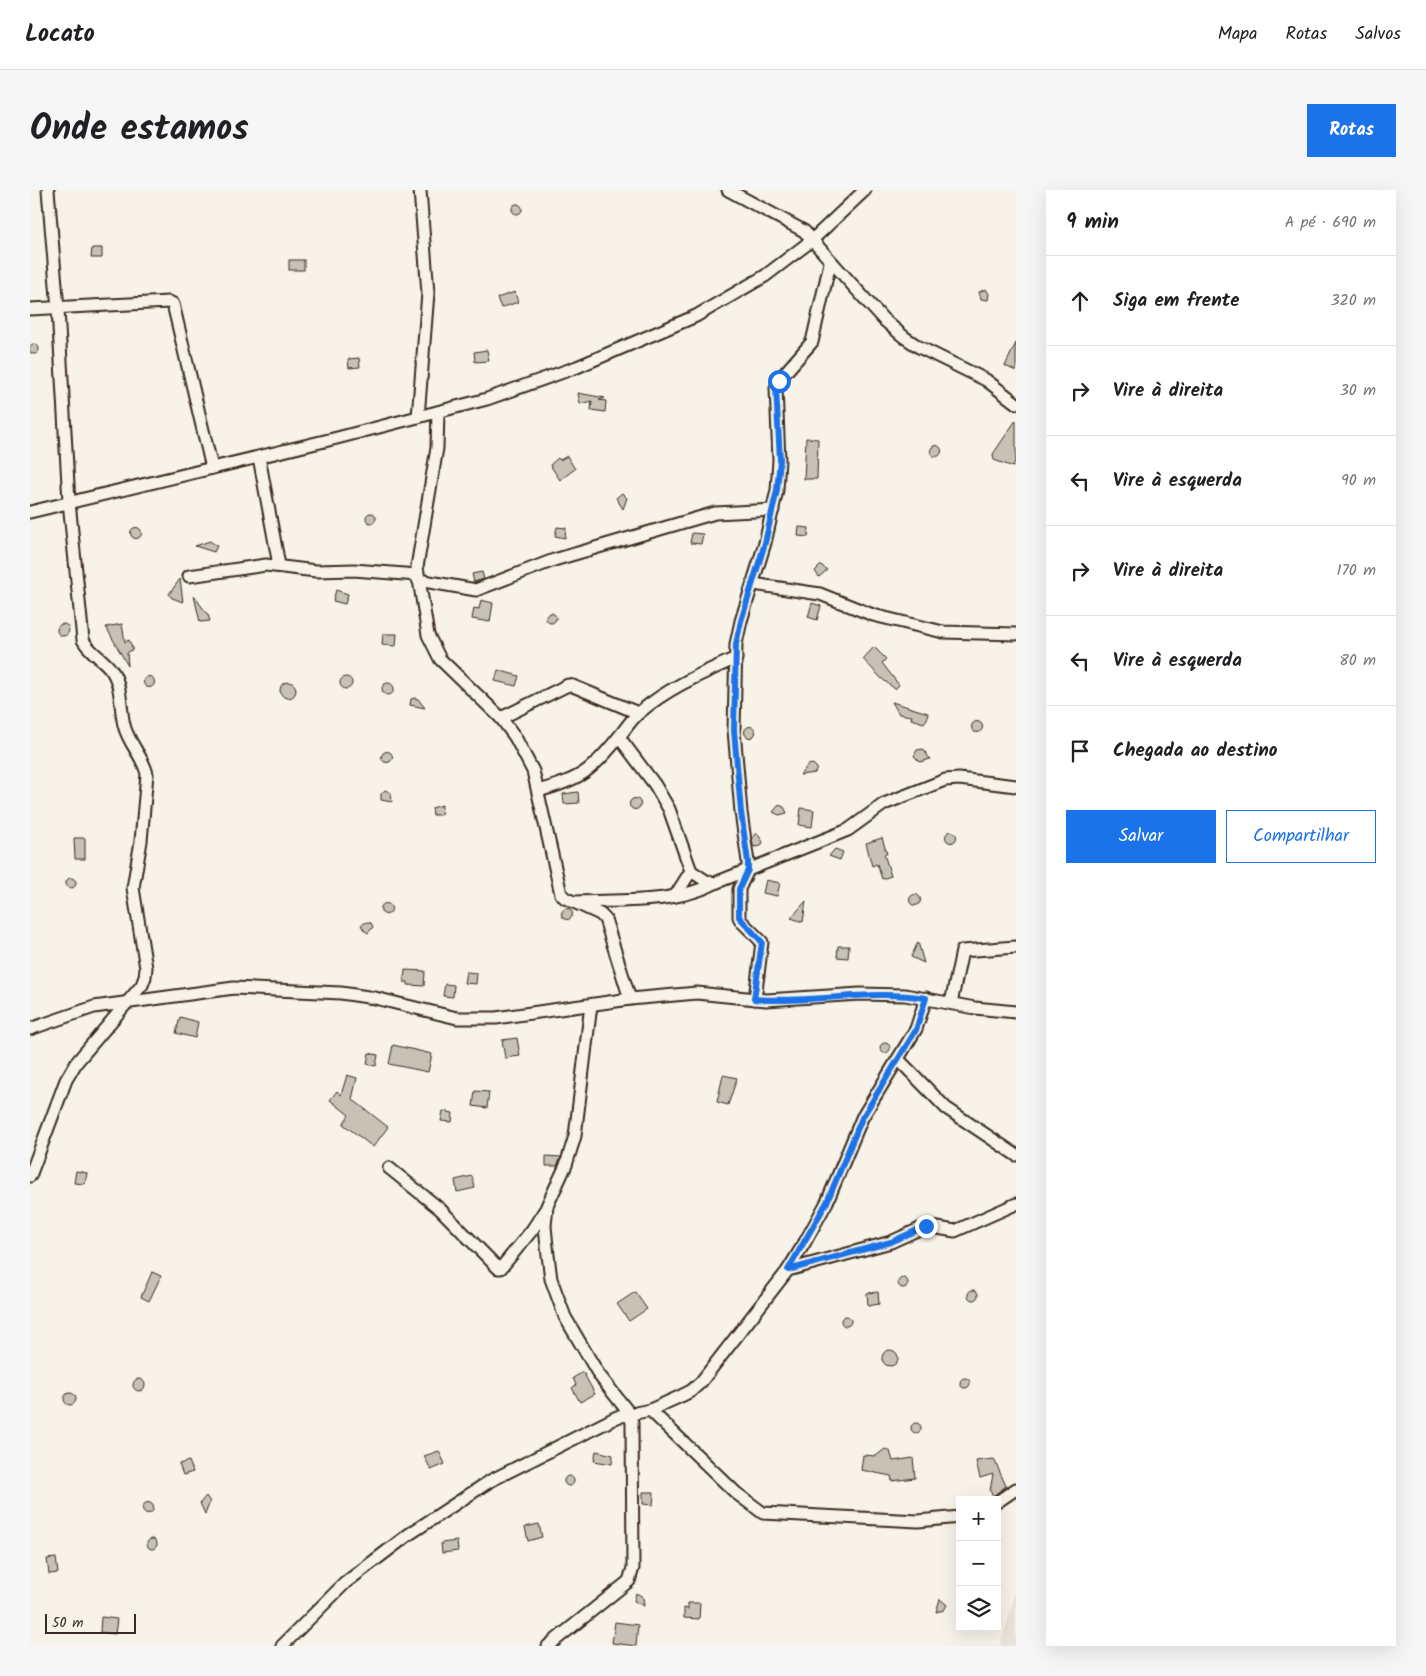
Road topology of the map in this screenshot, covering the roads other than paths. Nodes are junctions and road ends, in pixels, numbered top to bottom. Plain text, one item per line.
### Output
1 (48, 190) edge
2 (420, 190) edge
3 (728, 190) edge
4 (865, 190) edge
5 (811, 241) junction
6 (830, 263) junction
7 (58, 309) junction
8 (30, 310) edge
9 (1016, 402) edge
10 (438, 412) junction
11 (418, 417) junction
12 (259, 457) junction
13 (212, 468) junction
14 (69, 502) junction
15 (773, 510) junction
16 (30, 512) edge
17 (279, 565) junction
18 (189, 576) dead end
19 (418, 578) junction
20 (752, 584) junction
21 (1016, 634) edge
22 (736, 658) junction
23 (638, 713) junction
24 (501, 718) junction
25 (619, 738) junction
26 (1016, 786) edge
27 (538, 791) junction
28 (748, 870) junction
29 (691, 871) junction
30 (715, 883) junction
31 (675, 896) junction
32 (574, 902) junction
33 (1016, 947) edge
34 (926, 998) junction
35 (630, 999) junction
36 (754, 999) junction
37 (128, 1001) junction
38 (951, 1003) junction
39 (591, 1005) junction
40 (1016, 1012) edge
41 (30, 1029) edge
42 (899, 1060) junction
43 (1016, 1155) edge
44 (389, 1168) dead end
45 (30, 1176) edge
46 (1016, 1204) edge
47 (547, 1206) junction
48 (788, 1270) junction
49 (650, 1410) junction
50 (629, 1414) junction
51 (1016, 1488) edge
52 (1001, 1499) edge
53 (956, 1517) edge
54 (282, 1646) edge
55 (548, 1646) edge

1 - 7 street
2 - 11 street
3 - 5 street
4 - 5 street
5 - 6 street
5 - 10 street
6 - 9 street
6 - 15 street
7 - 8 street
7 - 13 street
7 - 14 street
10 - 11 street
10 - 19 street
11 - 12 street
12 - 13 street
12 - 17 street
13 - 14 street
14 - 16 street
14 - 37 street
15 - 19 street
15 - 20 street
17 - 18 street
17 - 19 street
19 - 24 street
20 - 21 street
20 - 22 street
22 - 23 street
22 - 28 street
23 - 24 street
23 - 25 street
24 - 27 street
25 - 27 street
25 - 29 street
26 - 28 street
27 - 32 street
28 - 30 street
28 - 36 street
29 - 30 street
29 - 31 street
30 - 31 street
31 - 32 street
32 - 35 street
33 - 38 street
34 - 36 street
34 - 38 street
34 - 42 street
35 - 36 street
35 - 39 street
37 - 39 street
37 - 41 street
37 - 45 street
38 - 40 street
39 - 47 street
42 - 43 street
42 - 48 street
44 - 47 street
46 - 48 street
47 - 50 street
48 - 49 street
49 - 50 street
49 - 53 street
50 - 54 street
50 - 55 street
51 - 52 street

